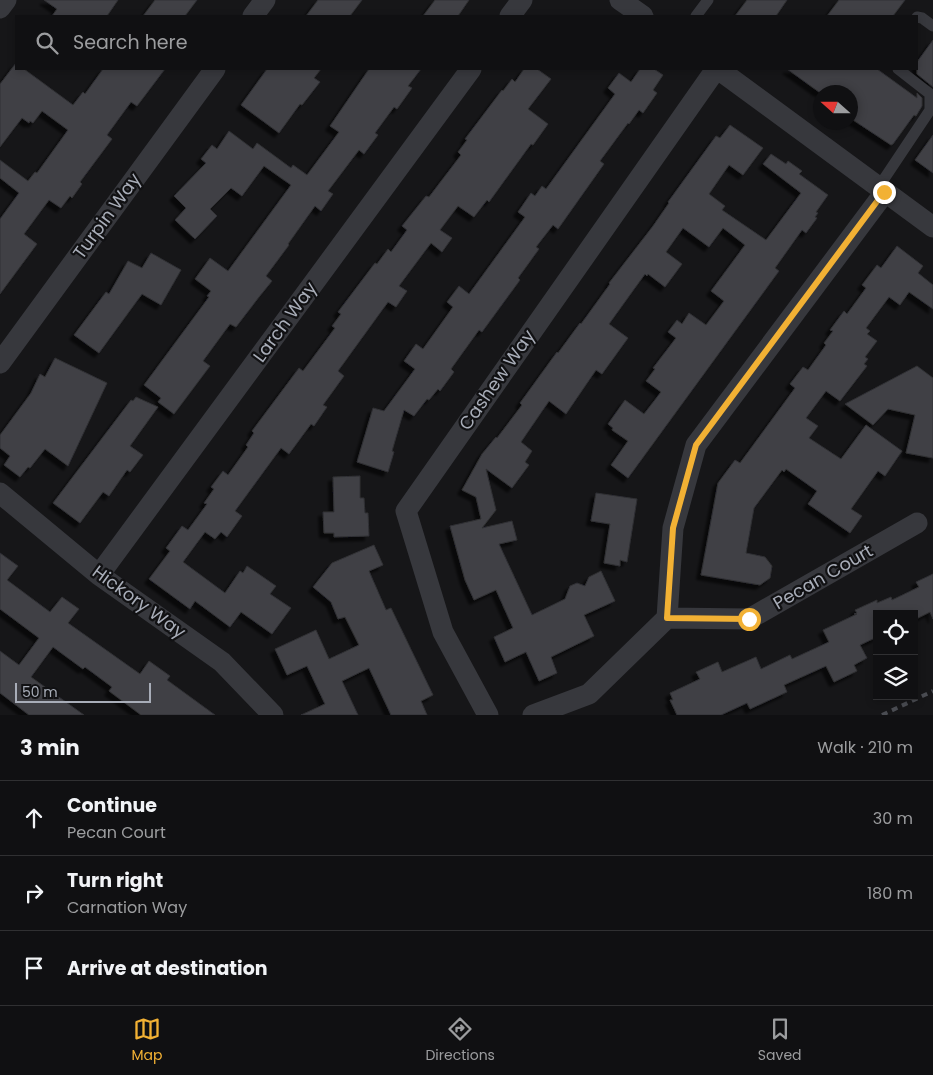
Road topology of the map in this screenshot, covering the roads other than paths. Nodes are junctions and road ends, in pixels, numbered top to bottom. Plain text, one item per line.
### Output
1 (6, 0) edge
2 (522, 0) edge
3 (620, 0) edge
4 (708, 0) edge
5 (0, 8) edge
6 (511, 15) edge
7 (642, 15) edge
8 (697, 15) edge
9 (918, 17) edge
10 (933, 26) edge
11 (214, 70) edge
12 (470, 70) edge
13 (716, 70) edge
14 (718, 70) edge
15 (899, 70) edge
16 (932, 110) edge
17 (881, 190) junction
18 (933, 227) edge
19 (0, 363) edge
20 (0, 493) edge
21 (917, 523) dead end
22 (99, 574) junction
23 (667, 618) junction
24 (272, 715) edge
25 (488, 715) edge
26 (533, 715) edge

1 - 5 street
2 - 6 street
3 - 7 street
4 - 8 lane
9 - 10 lane
11 - 19 street, Turpin Way
12 - 22 street, Larch Way
13 - 25 street, Cashew Way
14 - 17 street
15 - 16 lane
16 - 17 lane
17 - 18 street
17 - 23 street
20 - 22 street, Hickory Way
21 - 23 street, Pecan Court
22 - 24 street, Hickory Way
23 - 26 street

